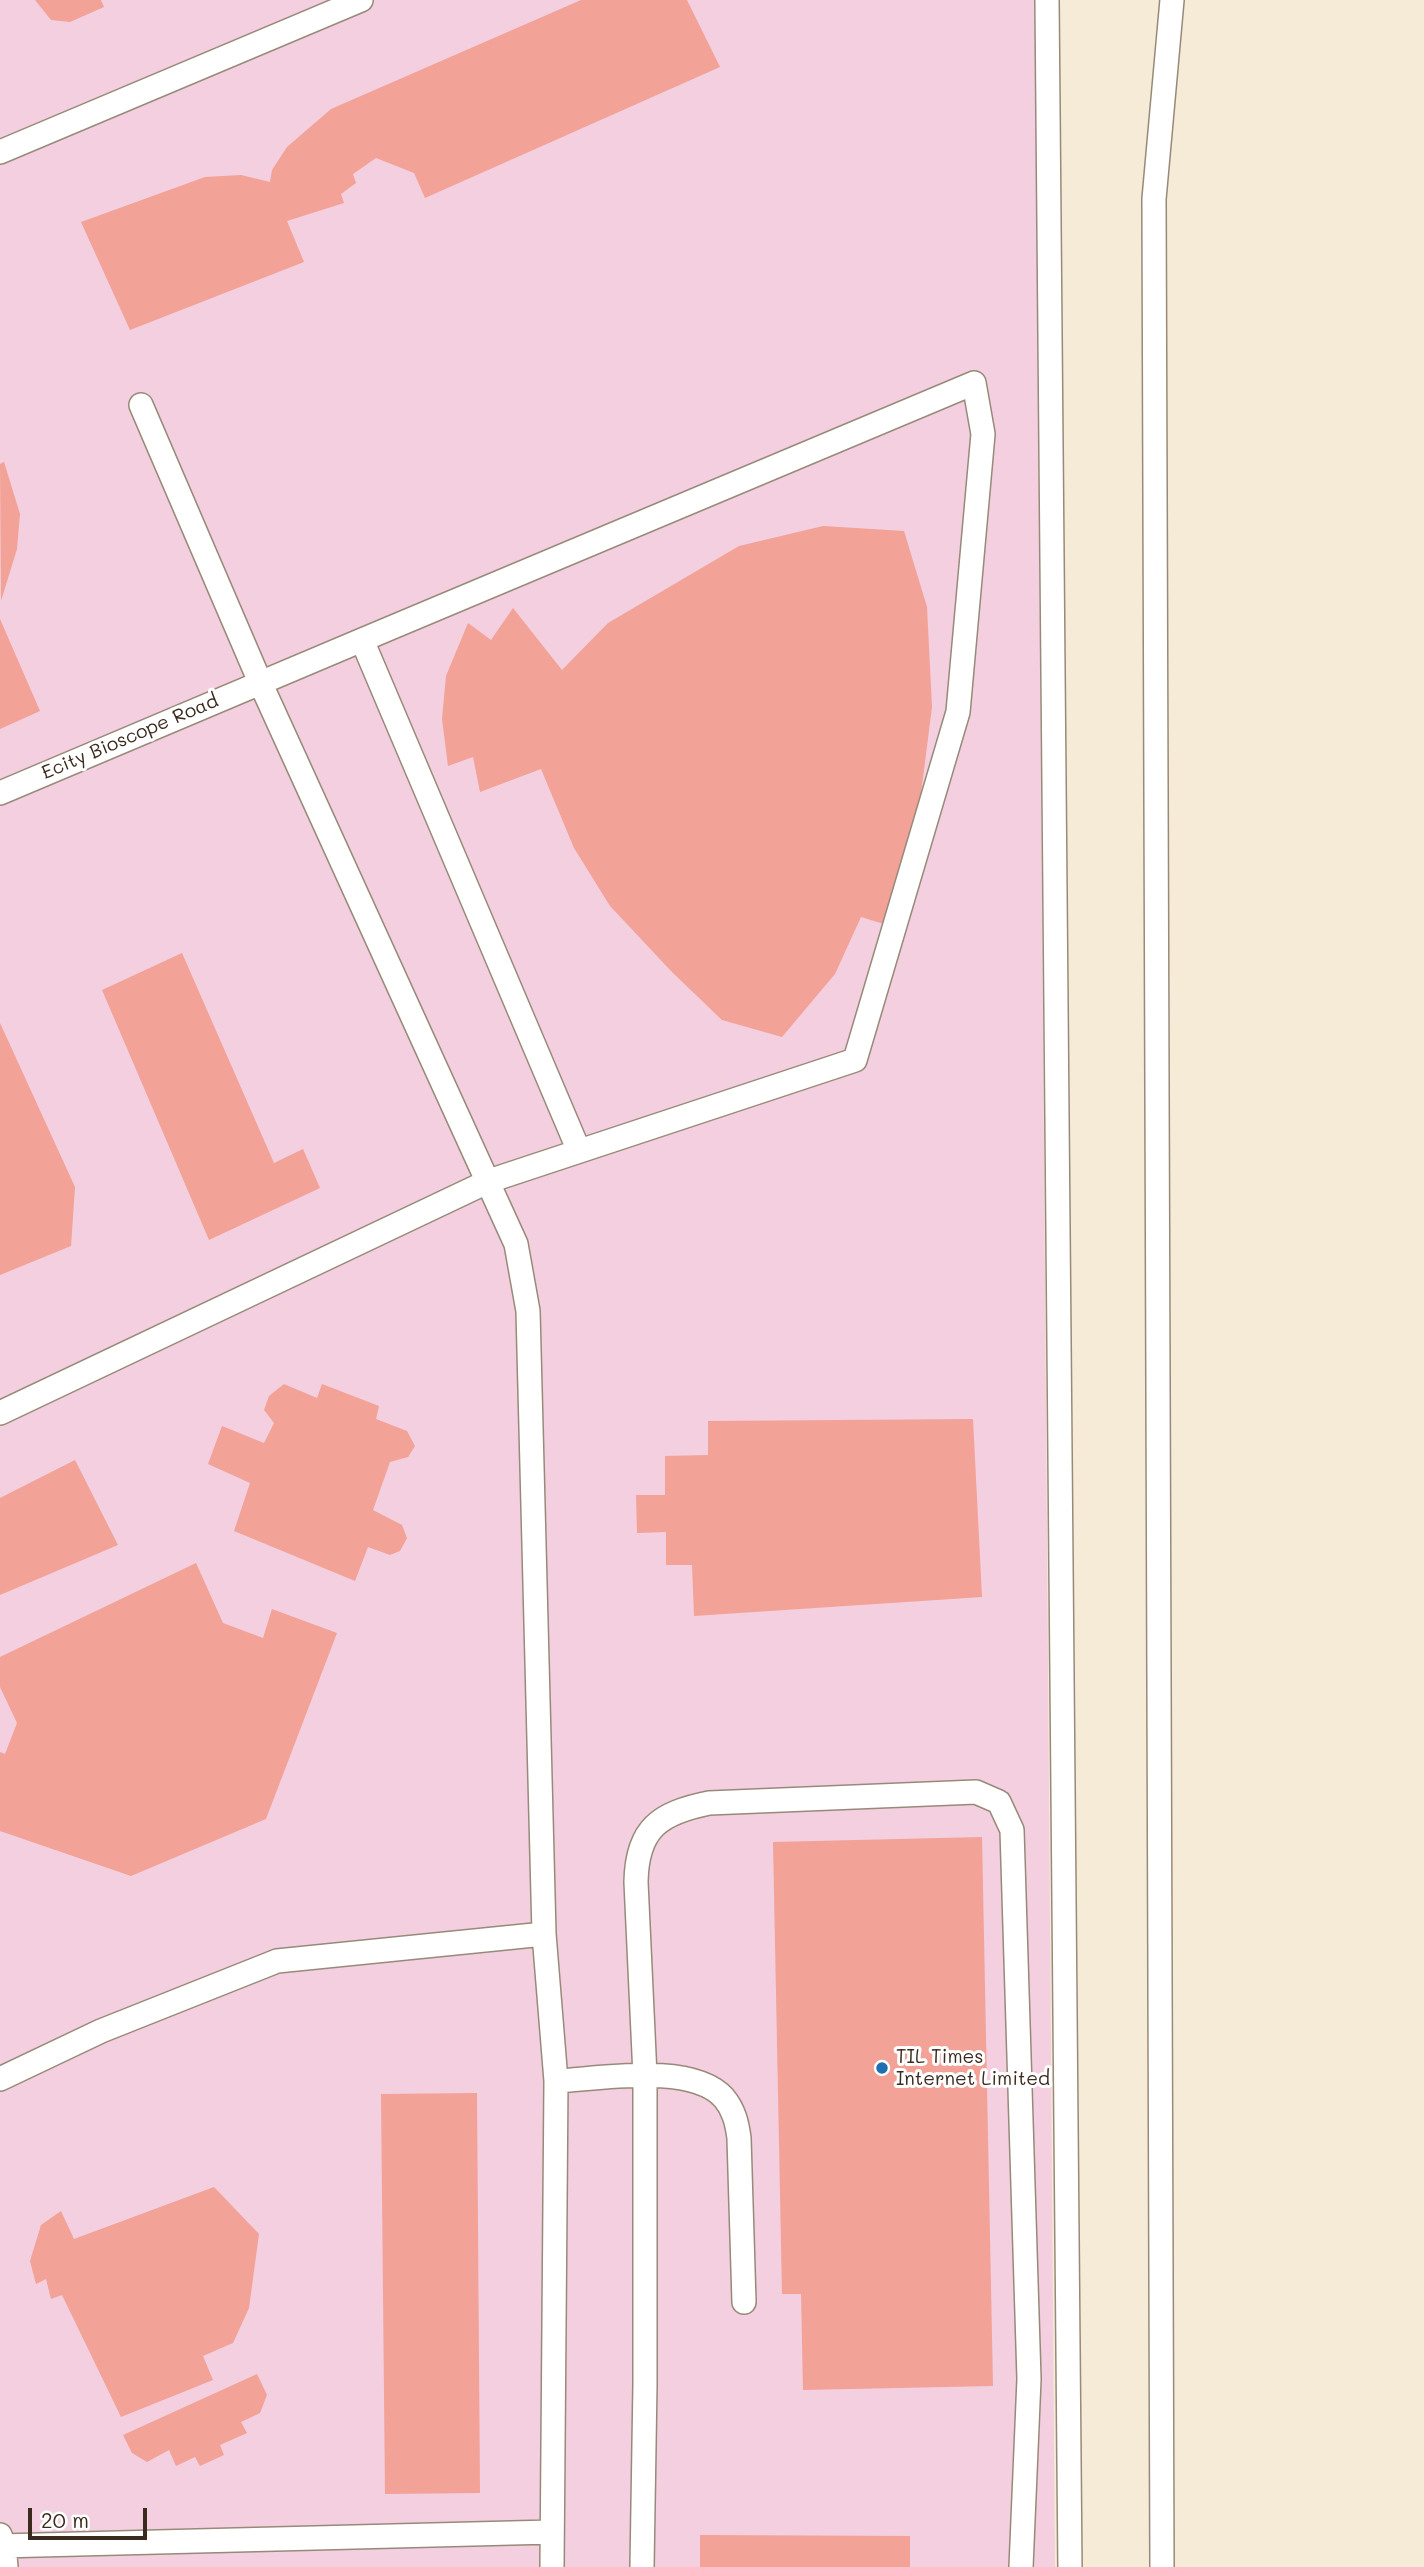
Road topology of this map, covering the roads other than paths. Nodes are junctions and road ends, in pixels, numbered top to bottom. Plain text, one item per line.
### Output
1 (361, 0) edge
2 (1047, 0) edge
3 (1172, 0) edge
4 (0, 152) edge
5 (141, 405) dead end
6 (362, 640) junction
7 (260, 682) junction
8 (0, 793) edge
9 (579, 1151) junction
10 (489, 1181) junction
11 (0, 1413) edge
12 (544, 1934) junction
13 (645, 2076) junction
14 (0, 2079) edge
15 (556, 2081) junction
16 (744, 2302) dead end
17 (551, 2532) junction
18 (2, 2548) edge
19 (552, 2567) edge
20 (642, 2567) edge
21 (1021, 2567) edge
22 (1070, 2567) edge
23 (1162, 2567) edge

1 - 4 lane
2 - 22 lane
3 - 23 lane
5 - 7 lane
6 - 7 lane, Ecity Bioscope Road
6 - 9 lane
6 - 9 lane, Ecity Bioscope Road
7 - 8 lane, Ecity Bioscope Road
7 - 10 lane
9 - 10 lane
10 - 11 lane
10 - 12 lane
12 - 14 lane
12 - 15 lane
13 - 15 lane
13 - 16 lane
13 - 20 lane
13 - 21 lane
15 - 17 lane
17 - 18 lane
17 - 19 lane

